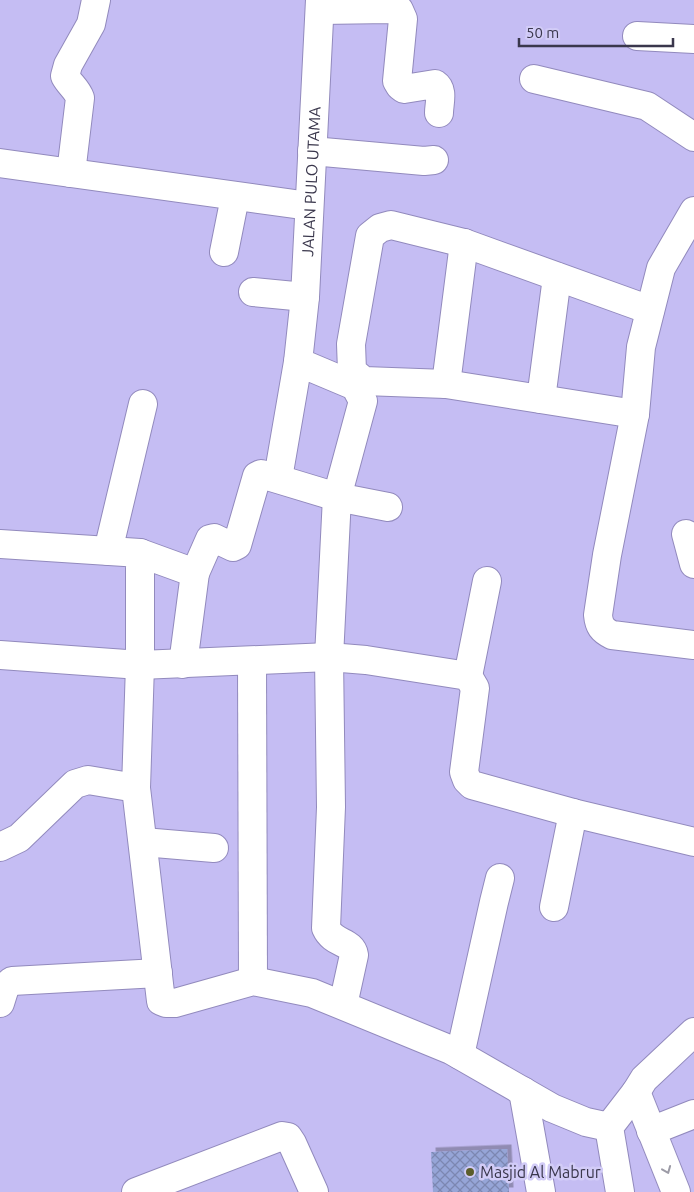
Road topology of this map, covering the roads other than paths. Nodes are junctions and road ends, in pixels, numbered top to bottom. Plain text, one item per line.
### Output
1 (96, 0) edge
2 (320, 5) edge
3 (637, 36) dead end
4 (694, 39) edge
5 (534, 79) dead end
6 (439, 113) dead end
7 (694, 137) edge
8 (312, 151) junction
9 (434, 160) dead end
10 (0, 163) edge
11 (71, 173) junction
12 (235, 197) junction
13 (310, 206) junction
14 (694, 211) edge
15 (464, 243) junction
16 (224, 252) dead end
17 (557, 277) junction
18 (252, 292) dead end
19 (305, 297) junction
20 (650, 310) junction
21 (298, 362) junction
22 (446, 384) junction
23 (541, 399) junction
24 (144, 404) dead end
25 (635, 414) junction
26 (278, 478) junction
27 (337, 497) junction
28 (388, 508) dead end
29 (686, 534) dead end
30 (0, 544) edge
31 (108, 551) junction
32 (140, 553) junction
33 (694, 564) edge
34 (195, 573) junction
35 (487, 581) dead end
36 (694, 645) edge
37 (0, 655) edge
38 (329, 658) junction
39 (252, 661) junction
40 (183, 664) junction
41 (140, 665) junction
42 (468, 676) junction
43 (136, 788) junction
44 (573, 813) junction
45 (143, 842) junction
46 (694, 842) edge
47 (0, 846) edge
48 (214, 848) dead end
49 (500, 878) dead end
50 (554, 907) dead end
51 (158, 974) junction
52 (253, 981) junction
53 (0, 1003) edge
54 (343, 1005) junction
55 (694, 1032) edge
56 (460, 1055) junction
57 (523, 1091) junction
58 (636, 1092) junction
59 (694, 1114) edge
60 (597, 1124) junction
61 (651, 1131) junction
62 (136, 1192) edge
63 (314, 1192) edge
64 (541, 1192) edge
65 (620, 1192) edge
66 (676, 1192) edge

1 - 11 street
2 - 6 street
2 - 8 street, JALAN PULO UTAMA
3 - 4 street
5 - 7 street
8 - 9 street
8 - 13 street, JALAN PULO UTAMA
10 - 11 street
11 - 12 street
12 - 13 street
12 - 16 street
13 - 19 street, JALAN PULO UTAMA
14 - 20 street
15 - 17 street
15 - 22 street
15 - 22 street
17 - 20 street
17 - 23 street
18 - 19 street
19 - 21 street, JALAN PULO UTAMA
20 - 25 street
21 - 26 street, JALAN PULO UTAMA
21 - 27 street
22 - 23 street
23 - 25 street
24 - 31 street
25 - 36 street
26 - 27 street
26 - 34 street
27 - 28 street
27 - 38 street
29 - 33 street
30 - 31 street
31 - 32 street
32 - 34 street
32 - 41 street
34 - 40 street
35 - 42 street
37 - 41 street
38 - 39 street
38 - 42 street
38 - 54 street
39 - 40 street
39 - 52 street
40 - 41 street
41 - 43 street
42 - 44 street
43 - 45 street
43 - 47 street
44 - 46 street
44 - 50 street
45 - 48 street
45 - 51 street
49 - 56 street
51 - 52 street
51 - 53 street
52 - 54 street
54 - 56 street
55 - 58 street
56 - 57 street
57 - 60 street
57 - 64 street
58 - 60 street
58 - 61 street
59 - 61 street
60 - 65 street
61 -> 66 street
62 - 63 street

